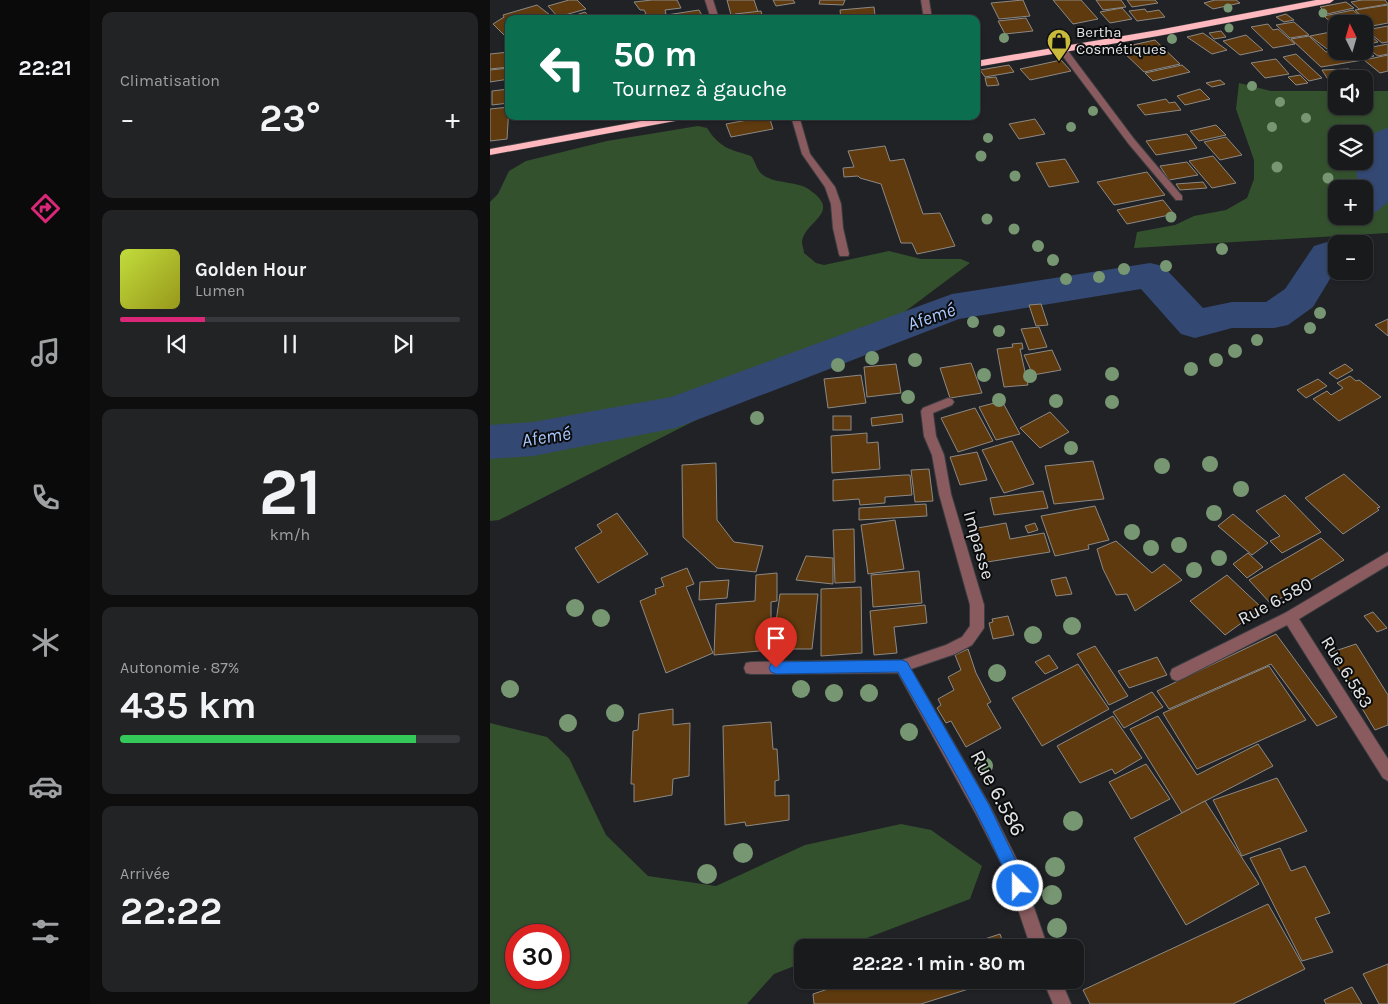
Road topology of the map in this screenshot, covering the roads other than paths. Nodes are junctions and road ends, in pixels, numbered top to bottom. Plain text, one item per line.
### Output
1 (709, 0) edge
2 (925, 0) edge
3 (1330, 0) edge
4 (714, 15) edge
5 (927, 15) edge
6 (1062, 49) junction
7 (980, 63) edge
8 (664, 120) edge
9 (796, 120) edge
10 (490, 152) edge
11 (1179, 198) dead end
12 (844, 254) dead end
13 (948, 402) dead end
14 (1388, 558) edge
15 (1290, 617) junction
16 (902, 666) junction
17 (751, 668) dead end
18 (1177, 674) dead end
19 (1388, 773) edge
20 (1037, 939) edge
21 (1056, 989) edge
22 (1062, 1004) edge

1 - 4 street
2 - 5 street
3 - 6 highway
6 - 7 highway
6 - 11 street
8 - 10 highway
9 - 12 street
13 - 16 street, Impasse
14 - 15 street, Rue 6.580
15 - 18 street, Rue 6.580
15 - 19 street, Rue 6.583
16 - 17 street
16 - 20 street, Rue 6.586
21 - 22 street

